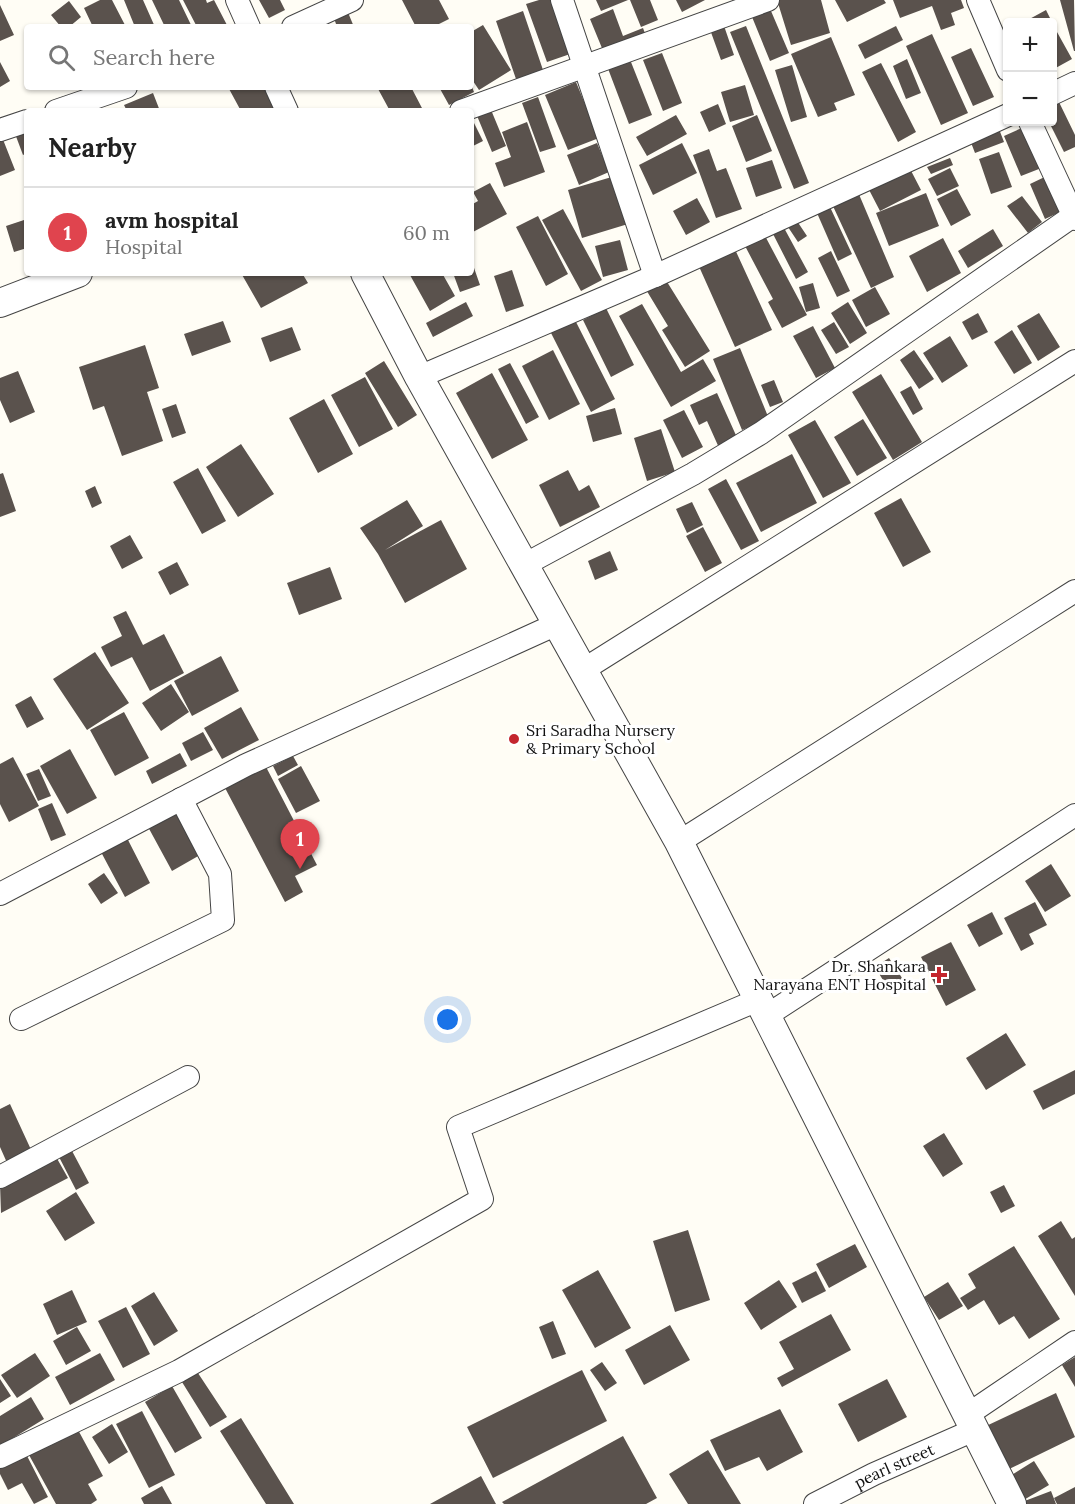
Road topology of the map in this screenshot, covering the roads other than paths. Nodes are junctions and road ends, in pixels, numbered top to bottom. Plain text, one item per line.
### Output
1 (237, 0) edge
2 (352, 0) edge
3 (562, 0) edge
4 (768, 0) edge
5 (978, 0) edge
6 (248, 24) edge
7 (299, 24) edge
8 (1003, 58) edge
9 (584, 66) junction
10 (1075, 82) edge
11 (117, 90) edge
12 (277, 90) edge
13 (1057, 92) edge
14 (65, 108) edge
15 (285, 108) edge
16 (469, 108) edge
17 (1003, 117) edge
18 (24, 122) edge
19 (1032, 126) edge
20 (0, 130) edge
21 (1074, 218) edge
22 (69, 276) edge
23 (367, 276) edge
24 (656, 276) junction
25 (1, 299) edge
26 (1075, 361) edge
27 (419, 377) junction
28 (524, 565) junction
29 (1075, 591) edge
30 (557, 624) junction
31 (583, 670) junction
32 (181, 798) junction
33 (1075, 814) edge
34 (679, 842) junction
35 (0, 894) edge
36 (762, 1008) junction
37 (21, 1019) dead end
38 (188, 1077) dead end
39 (0, 1177) edge
40 (1075, 1342) edge
41 (971, 1423) junction
42 (0, 1456) edge
43 (815, 1504) edge
44 (1012, 1504) edge

1 - 6 street
2 - 7 street
3 - 9 street
4 - 9 street
5 - 8 street
9 - 16 street
9 - 24 street
10 - 13 street
11 - 14 street
12 - 15 street
17 - 24 street
18 - 20 street
19 - 21 street
21 - 28 street
22 - 25 street
23 - 27 street
24 - 27 street
26 - 31 street
27 - 28 street
28 - 30 street
29 - 34 street
30 - 31 street
30 - 32 street
31 - 34 street
32 - 35 street
32 - 37 street
33 - 36 street
34 - 36 street
36 - 41 street
36 - 42 street
38 - 39 street
40 - 41 street, pearl street
41 - 43 street, pearl street
41 - 44 street

